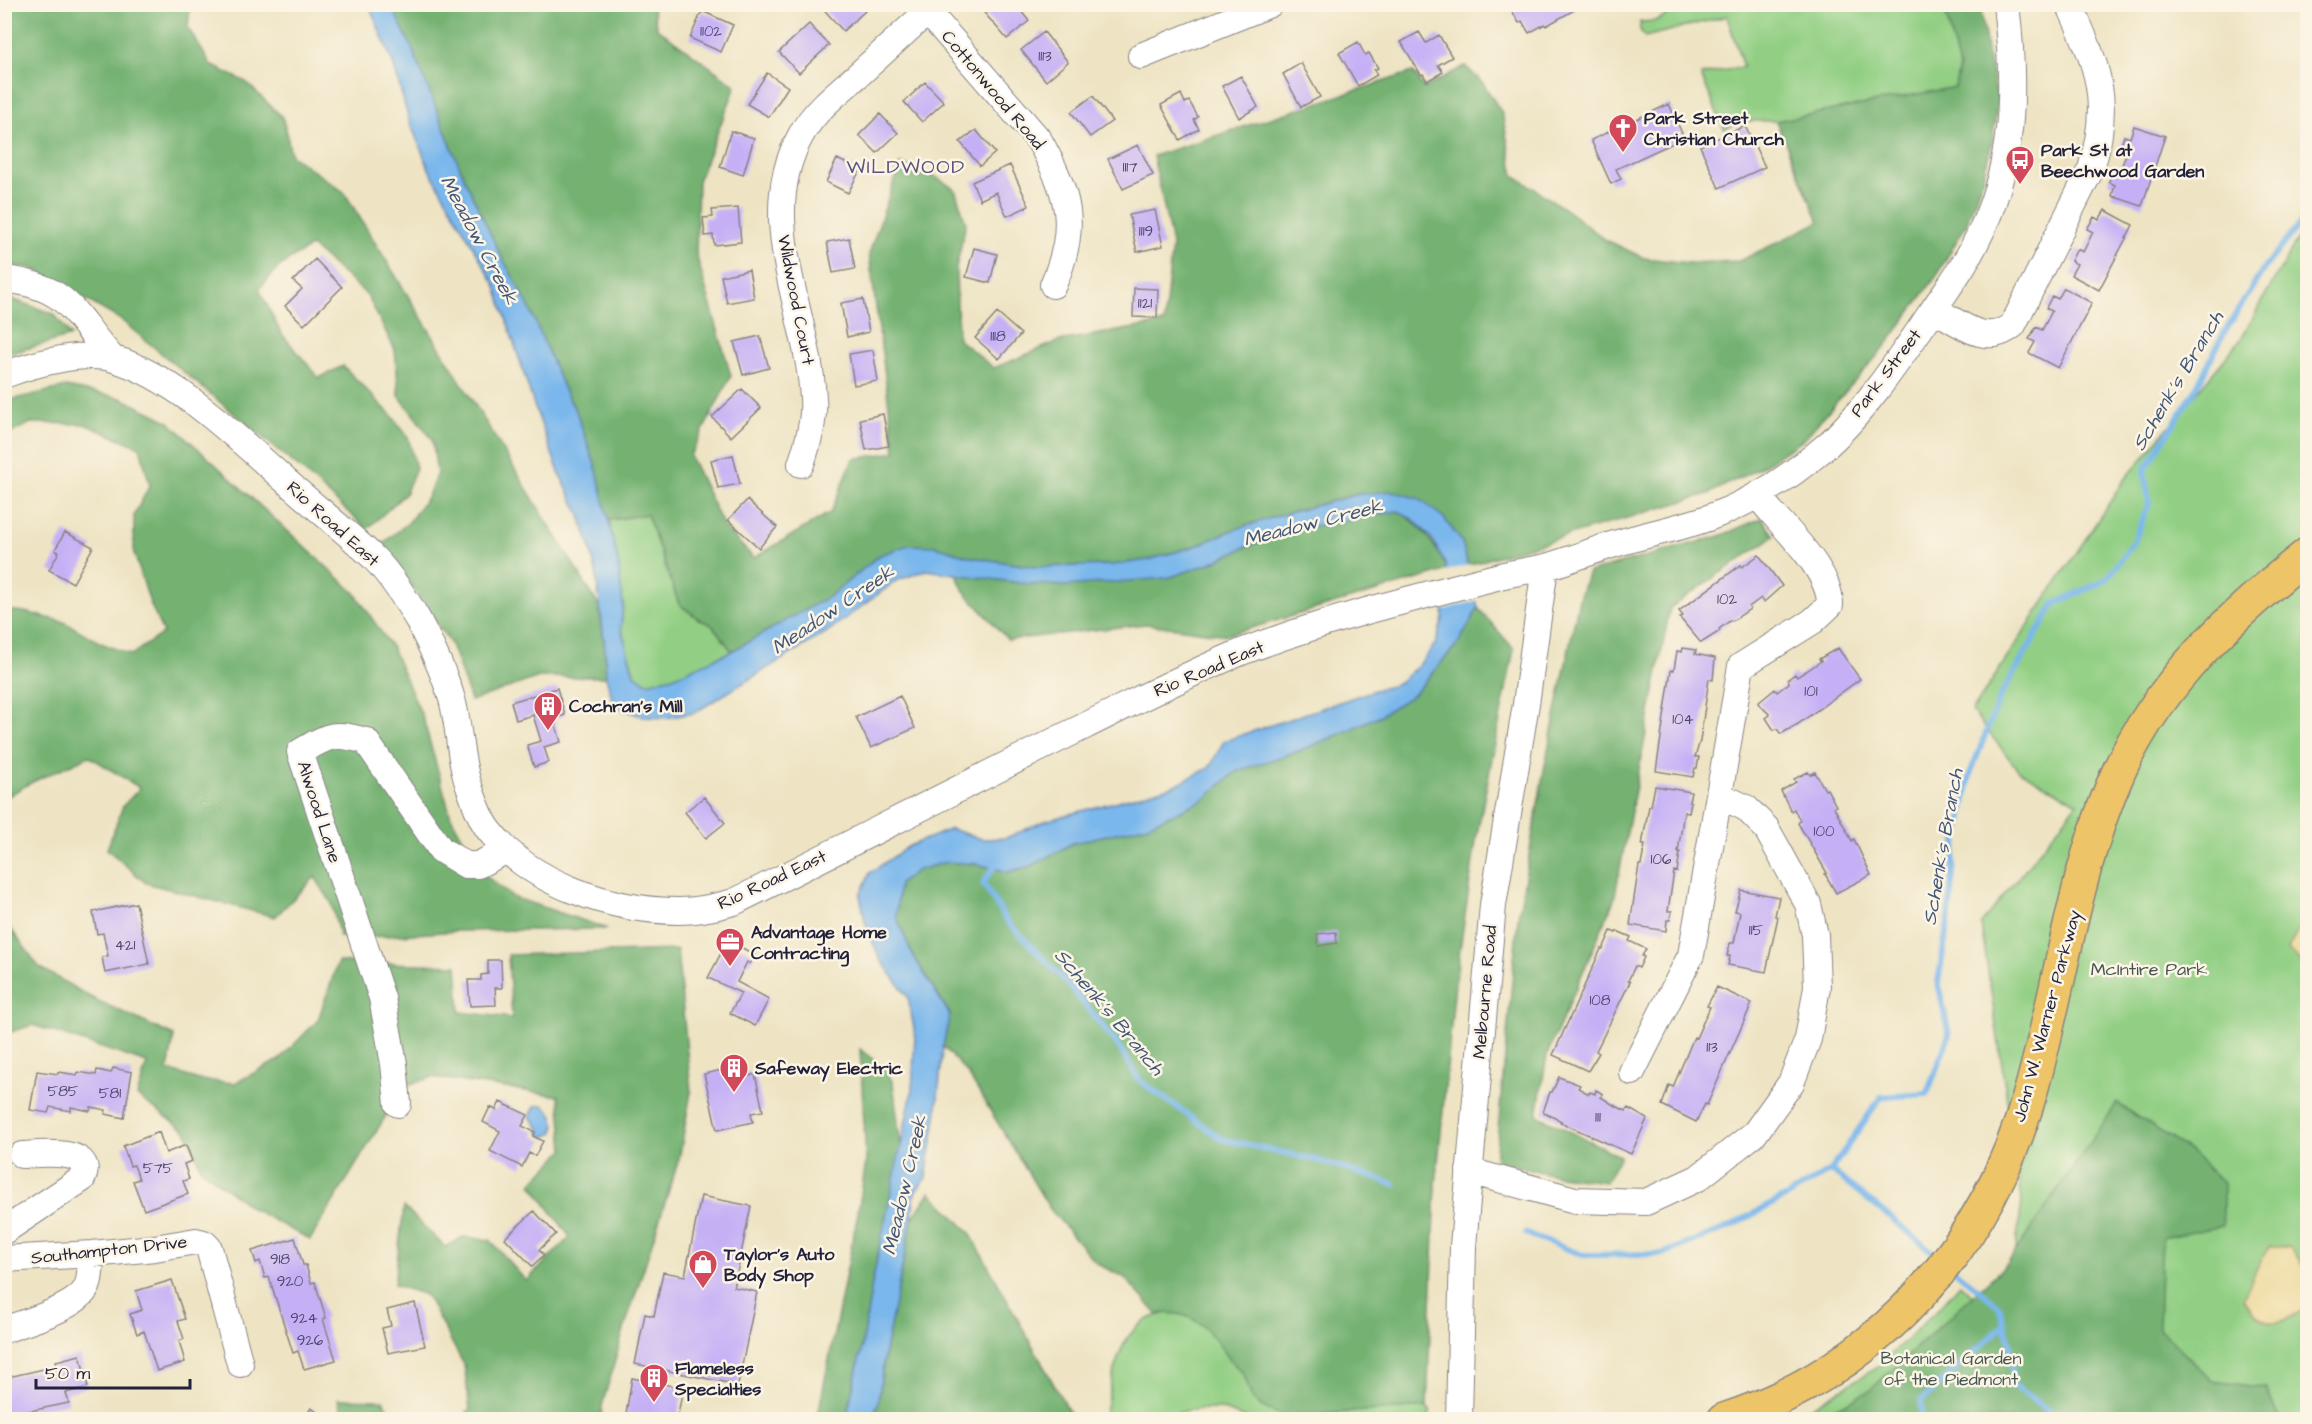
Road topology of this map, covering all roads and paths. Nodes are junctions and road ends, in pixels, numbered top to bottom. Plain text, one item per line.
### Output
1 (2006, 4) edge
2 (2069, 4) edge
3 (1266, 5) edge
4 (924, 8) edge
5 (1141, 56) dead end
6 (4, 279) edge
7 (1053, 285) dead end
8 (1934, 309) junction
9 (112, 358) junction
10 (4, 375) edge
11 (801, 464) dead end
12 (1758, 496) junction
13 (2307, 554) edge
14 (1545, 567) junction
15 (1719, 795) junction
16 (507, 850) junction
17 (1632, 1072) dead end
18 (398, 1104) dead end
19 (22, 1155) dead end
20 (1469, 1171) junction
21 (4, 1231) edge
22 (92, 1254) junction
23 (4, 1259) edge
24 (7, 1329) dead end
25 (240, 1364) dead end
26 (1459, 1419) edge
27 (1724, 1419) edge

1 - 8 street, Park Street
2 - 8 street
3 - 5 street
4 - 7 street, Cottonwood Road
4 - 11 street, Wildwood Court
6 - 9 street
8 - 12 street, Park Street
9 - 10 street, Rio Road East
9 - 16 street, Rio Road East
12 - 14 street, Park Street
12 - 15 street
13 - 27 main road, John W. Warner Parkway
14 - 16 street, Rio Road East
14 - 20 street, Melbourne Road
15 - 17 street
15 - 20 street
16 - 18 street, Alwood Lane
19 - 21 street
20 - 26 street, Melbourne Road
22 - 23 street, Southampton Drive
22 - 24 street
22 - 25 street, Southampton Drive

